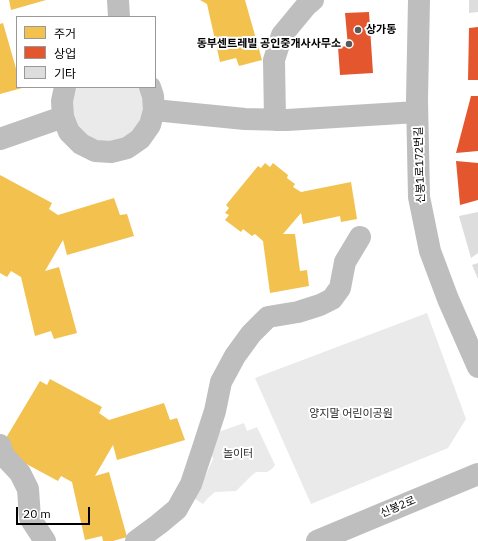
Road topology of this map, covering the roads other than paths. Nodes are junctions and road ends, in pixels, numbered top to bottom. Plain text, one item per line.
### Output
1 (118, 0) edge
2 (313, 0) edge
3 (419, 0) edge
4 (119, 16) edge
5 (65, 88) edge
6 (150, 88) edge
7 (154, 110) junction
8 (418, 112) junction
9 (63, 117) junction
10 (275, 120) junction
11 (0, 139) edge
12 (360, 237) dead end
13 (473, 341) edge
14 (478, 367) edge
15 (0, 445) edge
16 (478, 474) edge
17 (45, 541) edge
18 (136, 541) edge
19 (317, 541) edge

1 - 4 street
2 - 10 street
3 - 8 street, 신봉1로172번길
5 - 9 street
6 - 7 street
7 - 9 street
7 - 10 street
8 - 10 street
8 - 13 street, 신봉1로172번길
9 - 11 street
12 - 18 street
13 - 14 street, 신봉1로172번길
15 - 17 street
16 - 19 street, 신봉2로

